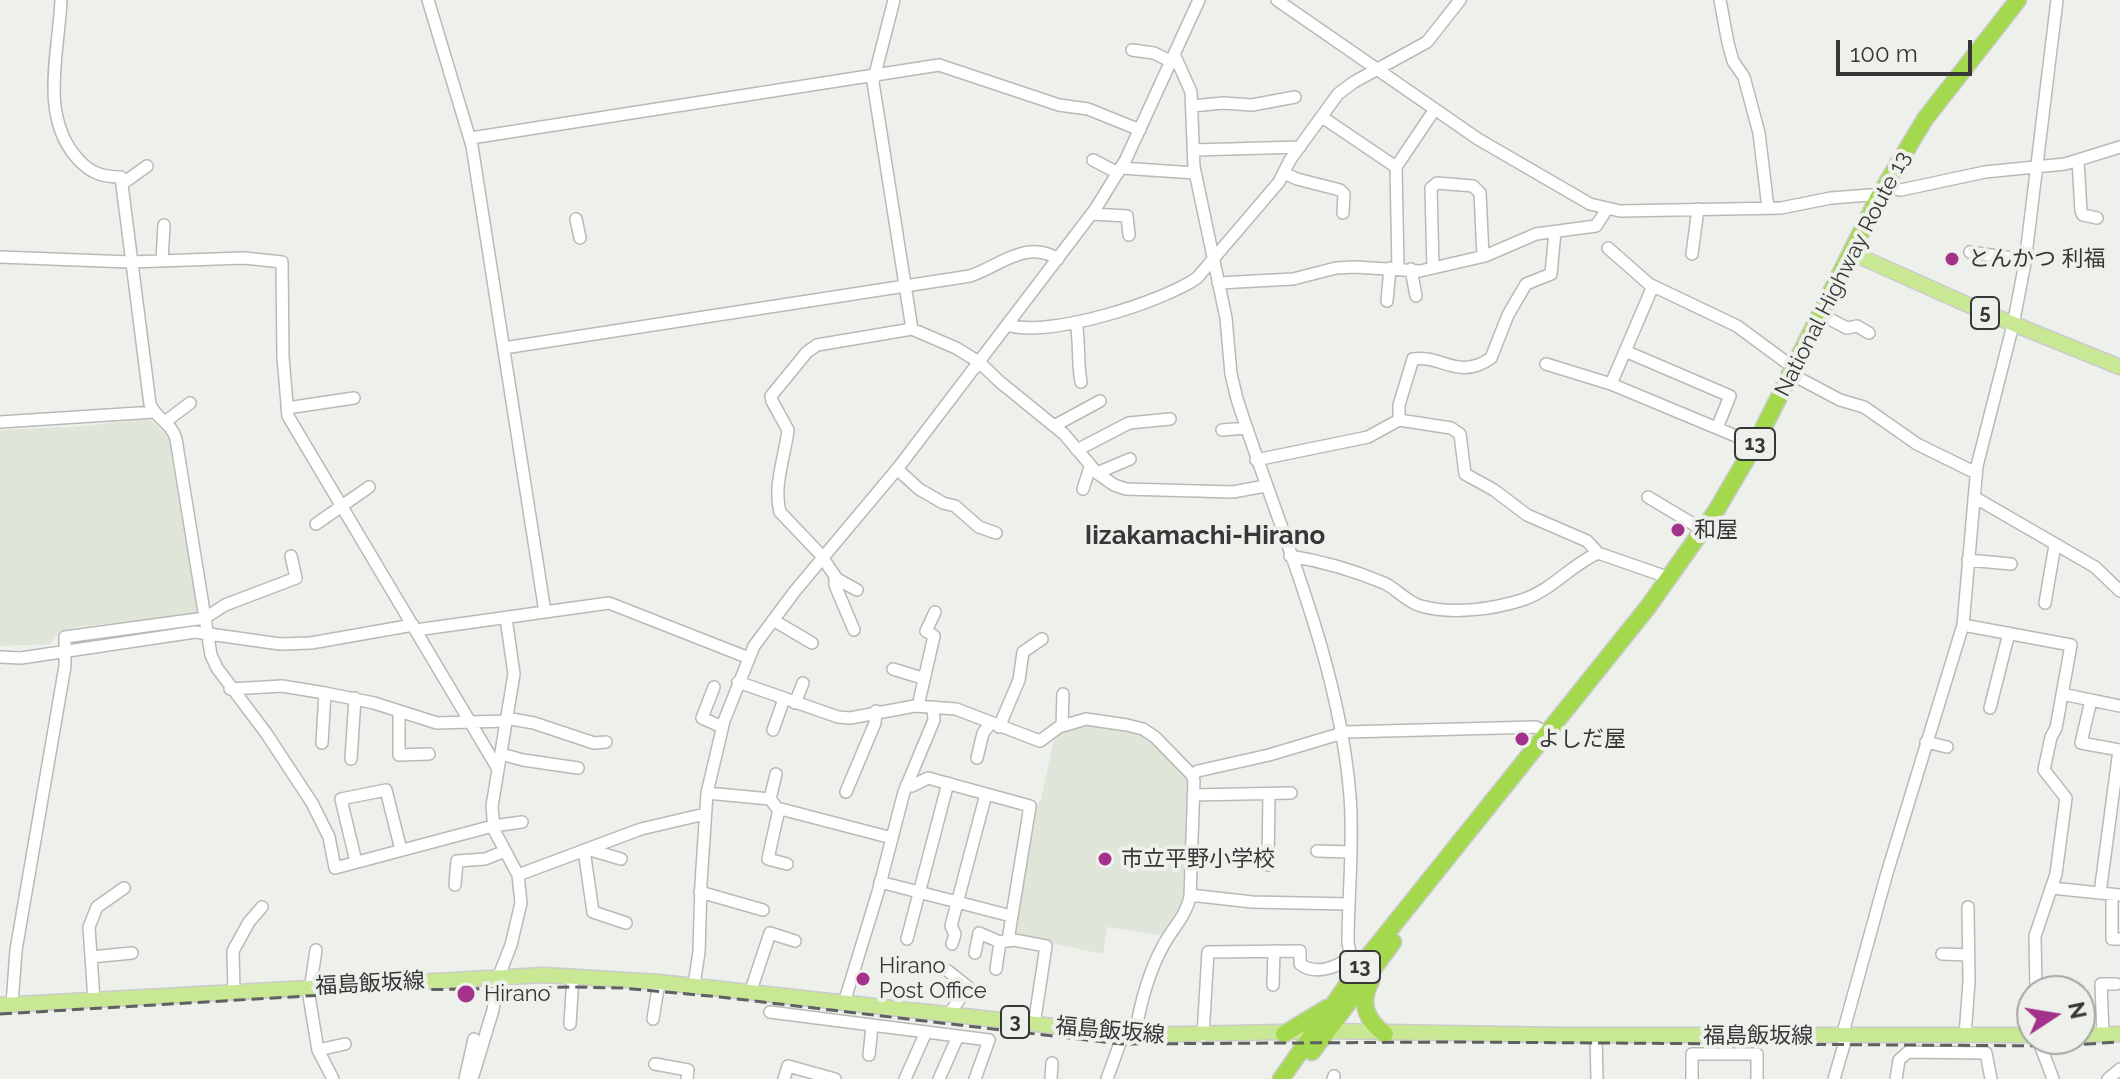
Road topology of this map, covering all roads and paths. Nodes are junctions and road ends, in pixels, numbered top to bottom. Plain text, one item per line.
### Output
1 (61, 0) edge
2 (428, 0) edge
3 (894, 0) edge
4 (1199, 0) edge
5 (1277, 0) edge
6 (1460, 0) edge
7 (1720, 0) edge
8 (2018, 0) edge
9 (2057, 0) edge
10 (1132, 50) dead end
11 (1173, 59) junction
12 (1375, 70) junction
13 (874, 75) junction
14 (1295, 97) dead end
15 (1192, 106) junction
16 (1435, 109) junction
17 (1322, 117) junction
18 (1140, 130) junction
19 (471, 138) junction
20 (1300, 147) junction
21 (2120, 147) edge
22 (1194, 150) junction
23 (1093, 160) dead end
24 (2078, 160) junction
25 (147, 166) dead end
26 (1396, 167) junction
27 (2038, 167) junction
28 (1120, 171) junction
29 (1195, 173) junction
30 (1284, 173) junction
31 (122, 184) junction
32 (1882, 192) junction
33 (1768, 208) junction
34 (1607, 209) junction
35 (1698, 209) junction
36 (1343, 213) dead end
37 (1092, 214) junction
38 (2097, 218) dead end
39 (576, 219) dead end
40 (164, 225) dead end
41 (1555, 232) junction
42 (1129, 235) dead end
43 (580, 238) dead end
44 (1608, 248) dead end
45 (1970, 252) dead end
46 (1852, 253) junction
47 (1692, 254) dead end
48 (1483, 256) junction
49 (0, 257) edge
50 (1058, 259) junction
51 (2025, 260) junction
52 (162, 261) junction
53 (1213, 261) junction
54 (130, 262) junction
55 (1394, 268) junction
56 (1433, 268) junction
57 (1411, 269) junction
58 (1218, 283) junction
59 (1653, 286) junction
60 (906, 288) junction
61 (1416, 296) dead end
62 (1387, 301) dead end
63 (1820, 314) junction
64 (1076, 322) junction
65 (1008, 325) junction
66 (2013, 325) junction
67 (912, 329) junction
68 (1869, 333) dead end
69 (504, 348) junction
70 (1625, 351) junction
71 (979, 362) junction
72 (1546, 364) dead end
73 (2120, 367) edge
74 (1792, 371) junction
75 (1081, 382) dead end
76 (1611, 384) junction
77 (354, 398) dead end
78 (1100, 401) dead end
79 (190, 403) dead end
80 (287, 408) junction
81 (154, 412) junction
82 (1170, 419) dead end
83 (1399, 420) junction
84 (0, 422) edge
85 (165, 422) junction
86 (1054, 426) junction
87 (1246, 428) junction
88 (1717, 428) junction
89 (1222, 430) dead end
90 (1755, 444) junction
91 (1077, 450) junction
92 (1130, 459) dead end
93 (1256, 460) junction
94 (897, 469) junction
95 (1094, 470) junction
96 (1976, 473) junction
97 (1265, 486) junction
98 (369, 487) dead end
99 (1083, 489) dead end
100 (1648, 497) dead end
101 (1974, 497) junction
102 (341, 504) junction
103 (316, 524) dead end
104 (1703, 530) junction
105 (996, 533) dead end
106 (2055, 545) junction
107 (1598, 553) junction
108 (291, 556) dead end
109 (1290, 556) junction
110 (824, 559) junction
111 (1968, 560) junction
112 (2011, 564) dead end
113 (835, 577) junction
114 (1670, 578) junction
115 (857, 590) dead end
116 (2120, 591) edge
117 (2045, 603) dead end
118 (545, 612) junction
119 (935, 612) dead end
120 (205, 618) junction
121 (506, 618) junction
122 (773, 620) junction
123 (1963, 625) junction
124 (415, 628) junction
125 (854, 630) dead end
126 (2009, 633) junction
127 (207, 635) junction
128 (1042, 639) dead end
129 (812, 643) dead end
130 (64, 652) junction
131 (0, 657) edge
132 (749, 658) junction
133 (893, 669) dead end
134 (922, 678) junction
135 (738, 682) junction
136 (803, 683) dead end
137 (714, 687) dead end
138 (230, 689) junction
139 (325, 693) junction
140 (1063, 694) dead end
141 (2062, 694) junction
142 (355, 698) junction
143 (2091, 700) junction
144 (789, 701) junction
145 (918, 706) junction
146 (2120, 706) edge
147 (933, 707) junction
148 (1990, 708) dead end
149 (399, 711) junction
150 (876, 711) junction
151 (506, 720) junction
152 (471, 723) junction
153 (994, 725) junction
154 (1062, 726) junction
155 (722, 727) junction
156 (773, 730) dead end
157 (1341, 733) junction
158 (1547, 733) junction
159 (606, 742) dead end
160 (1926, 742) junction
161 (322, 743) dead end
162 (1947, 747) dead end
163 (2120, 750) edge
164 (429, 754) dead end
165 (501, 754) junction
166 (977, 758) dead end
167 (351, 759) dead end
168 (578, 768) dead end
169 (498, 769) junction
170 (776, 774) dead end
171 (1192, 775) junction
172 (948, 783) junction
173 (906, 786) junction
174 (2117, 791) edge
175 (846, 792) dead end
176 (707, 793) junction
177 (1291, 793) dead end
178 (986, 794) junction
179 (1269, 794) junction
180 (1193, 795) junction
181 (770, 799) junction
182 (779, 809) junction
183 (705, 814) junction
184 (522, 822) dead end
185 (493, 826) junction
186 (892, 838) junction
187 (401, 850) junction
188 (586, 850) junction
189 (505, 851) junction
190 (1317, 851) dead end
191 (1350, 852) junction
192 (621, 859) dead end
193 (1447, 861) junction
194 (356, 862) junction
195 (787, 864) dead end
196 (1268, 865) dead end
197 (518, 875) junction
198 (880, 882) junction
199 (455, 885) dead end
200 (124, 888) dead end
201 (2051, 888) junction
202 (700, 892) junction
203 (919, 892) junction
204 (2110, 894) edge
205 (1190, 895) junction
206 (957, 901) junction
207 (1348, 904) junction
208 (262, 907) dead end
209 (1968, 907) dead end
210 (763, 910) dead end
211 (1413, 915) junction
212 (1011, 916) junction
213 (626, 923) dead end
214 (907, 939) dead end
215 (2120, 939) edge
216 (795, 941) dead end
217 (1004, 941) junction
218 (952, 944) dead end
219 (316, 950) dead end
220 (1274, 951) junction
221 (132, 953) dead end
222 (975, 953) dead end
223 (1942, 954) dead end
224 (1968, 955) junction
225 (91, 957) junction
226 (1355, 962) junction
227 (996, 969) dead end
228 (948, 971) dead end
229 (2036, 975) edge
230 (573, 976) junction
231 (498, 978) junction
232 (659, 982) junction
233 (2116, 984) dead end
234 (694, 985) junction
235 (1273, 985) dead end
236 (310, 987) junction
237 (234, 992) junction
238 (750, 993) junction
239 (94, 1000) junction
240 (1336, 1001) junction
241 (844, 1003) junction
242 (6, 1005) edge
243 (770, 1012) dead end
244 (949, 1014) junction
245 (653, 1019) dead end
246 (570, 1024) dead end
247 (1034, 1025) junction
248 (872, 1026) junction
249 (926, 1032) junction
250 (1321, 1032) junction
251 (1284, 1034) junction
252 (1385, 1034) junction
253 (2096, 1034) edge
254 (2103, 1034) junction
255 (2120, 1034) edge
256 (1129, 1035) junction
257 (1596, 1035) junction
258 (1965, 1035) junction
259 (2016, 1035) edge
260 (958, 1036) junction
261 (1203, 1036) junction
262 (1844, 1036) junction
263 (474, 1039) dead end
264 (345, 1044) dead end
265 (318, 1050) junction
266 (869, 1055) dead end
267 (2044, 1055) edge
268 (1052, 1063) dead end
269 (655, 1064) dead end
270 (2120, 1069) edge
271 (831, 1078) edge
272 (333, 1079) edge
273 (465, 1079) edge
274 (472, 1079) edge
275 (687, 1079) edge
276 (784, 1079) edge
277 (905, 1079) edge
278 (939, 1079) edge
279 (975, 1079) edge
280 (1051, 1079) edge
281 (1107, 1079) edge
282 (1281, 1079) edge
283 (1293, 1079) edge
284 (1597, 1079) edge
285 (1692, 1079) edge
286 (1757, 1079) edge
287 (1834, 1079) edge
288 (1896, 1079) edge
289 (1991, 1079) edge
290 (2053, 1079) edge
291 (2108, 1079) edge

1 - 31 street
2 - 19 street
3 - 13 street
4 - 11 street
5 - 12 street
6 - 12 street
7 - 33 street
8 - 32 highway, National Highway Route 13 / 13
9 - 27 street
10 - 11 street
11 - 15 street
11 - 18 street
12 - 16 street
12 - 17 street
13 - 18 street
13 - 19 street
13 - 60 street
14 - 15 street
15 - 22 street
16 - 26 street
16 - 34 street
17 - 20 street
17 - 26 street
18 - 28 street
19 - 69 street
20 - 22 street
20 - 30 street
21 - 24 street
22 - 29 street
23 - 28 street
24 - 27 street
24 - 38 street
25 - 31 street
26 - 55 street
27 - 32 street
27 - 51 street
28 - 29 street
28 - 37 street
29 - 53 street
30 - 36 street
30 - 53 street
31 - 54 street
32 - 33 street
32 - 46 highway, National Highway Route 13 / 13
33 - 35 street
34 - 35 street
34 - 41 street
35 - 47 street
37 - 42 street
37 - 50 street
39 - 43 street
40 - 52 street
41 - 48 street
41 - 83 street
44 - 59 street
45 - 51 street
46 - 63 highway, National Highway Route 13 / 13
46 - 66 main road, 5
48 - 56 street
48 - 56 street
49 - 54 street
50 - 60 street
50 - 65 street
51 - 66 street
52 - 54 street
52 - 80 street
53 - 58 street
53 - 64 street
54 - 81 street
55 - 57 street
55 - 58 street
55 - 62 street
56 - 57 street
57 - 61 street
58 - 87 street
59 - 70 street
59 - 74 street
60 - 67 street
60 - 69 street
63 - 68 street
63 - 74 highway, National Highway Route 13 / 13
64 - 65 street
64 - 75 street
65 - 71 street
66 - 73 main road, 5
66 - 96 street
67 - 71 street
67 - 110 street
69 - 118 street
70 - 76 street
70 - 88 street
71 - 86 street
71 - 94 street
72 - 76 street
74 - 90 highway, National Highway Route 13 / 13
74 - 96 street
76 - 88 street
77 - 80 street
78 - 86 street
79 - 85 street
80 - 102 street
81 - 84 street
81 - 85 street
82 - 91 street
83 - 93 street
83 - 107 street
85 - 120 street
86 - 91 street
87 - 89 street
87 - 93 street
88 - 90 street
90 - 104 highway, National Highway Route 13 / 13
91 - 95 street
92 - 95 street
93 - 97 street
94 - 105 street
94 - 110 street
95 - 97 street
95 - 99 street
96 - 101 street
97 - 109 street
98 - 102 street
100 - 104 street
101 - 106 street
101 - 111 street
102 - 103 street
102 - 124 street
104 - 114 highway, National Highway Route 13 / 13
106 - 116 street
106 - 117 street
107 - 109 street
107 - 114 street
108 - 120 street
109 - 157 street
110 - 113 street
110 - 122 street
111 - 112 street
111 - 123 street
113 - 115 street
113 - 125 street
114 - 158 highway, National Highway Route 13 / 13
118 - 121 street
118 - 132 street
119 - 134 street
120 - 127 street
120 - 130 street
121 - 124 street
121 - 151 street
122 - 129 street
122 - 132 street
123 - 126 street
123 - 160 street
124 - 127 street
124 - 152 street
126 - 141 street
126 - 148 street
127 - 130 street
127 - 138 street
128 - 153 street
130 - 131 street
130 - 242 street
132 - 135 street
133 - 134 street
134 - 145 street
135 - 144 street
135 - 155 street
136 - 144 street
137 - 155 street
138 - 139 street
138 - 194 street
139 - 142 street
139 - 161 street
140 - 154 street
141 - 143 street
141 - 201 street
142 - 149 street
142 - 167 street
143 - 146 street
143 - 163 street
144 - 150 street
144 - 156 street
145 - 147 street
145 - 150 street
147 - 153 street
147 - 173 street
149 - 152 street
149 - 164 street
150 - 175 street
151 - 152 street
151 - 159 street
151 - 165 street
152 - 169 street
153 - 154 street
153 - 166 street
154 - 171 street
155 - 176 street
157 - 158 street
157 - 171 street
157 - 191 street
158 - 193 highway, National Highway Route 13 / 13
160 - 162 street
160 - 262 street
163 - 174 street
165 - 168 street
165 - 169 street
169 - 185 street
170 - 181 street
171 - 180 street
172 - 173 street
172 - 178 street
172 - 203 street
173 - 186 street
174 - 204 street
176 - 181 street
176 - 183 street
177 - 179 street
178 - 206 street
178 - 212 street
179 - 180 street
179 - 196 street
180 - 205 street
181 - 182 street
182 - 186 street
182 - 195 street
183 - 188 street
183 - 202 street
184 - 185 street
185 - 187 street
185 - 189 street
186 - 198 street
187 - 194 street
187 - 194 street
188 - 192 street
188 - 197 street
188 - 213 street
189 - 197 street
189 - 199 street
190 - 191 street
191 - 207 street
193 - 211 highway, National Highway Route 13 / 13
193 - 226 highway, National Highway Route 13 / 13
197 - 231 street
198 - 203 street
198 - 241 street
200 - 225 street
201 - 204 street
201 - 229 street
202 - 210 street
202 - 234 street
203 - 206 street
203 - 214 street
204 - 215 street
205 - 207 street
205 - 256 street
206 - 212 street
206 - 218 street
207 - 226 street
208 - 237 street
209 - 224 street
211 - 250 highway, National Highway Route 13 / 13
211 - 252 highway
212 - 217 street
216 - 238 street
217 - 222 street
217 - 227 street
217 - 247 street
219 - 236 street
220 - 226 street
220 - 235 street
220 - 261 street
221 - 225 street
223 - 224 street
224 - 258 street
225 - 239 street
226 - 240 highway, National Highway Route 13 / 13
228 - 244 street
230 - 231 main road, 福島飯坂線 / 3
230 - 232 main road, 福島飯坂線 / 3
230 - 246 street
231 - 236 main road, 福島飯坂線 / 3
231 - 274 street
232 - 234 main road, 福島飯坂線 / 3
232 - 245 street
233 - 254 street
234 - 238 main road, 福島飯坂線 / 3
236 - 237 main road, 福島飯坂線 / 3
236 - 265 street
237 - 239 main road, 福島飯坂線 / 3
238 - 241 main road, 福島飯坂線 / 3
239 - 242 main road, 福島飯坂線 / 3
240 - 250 highway, National Highway Route 13 / 13
240 - 251 highway
241 - 244 main road, 福島飯坂線 / 3
243 - 248 street
244 - 247 main road, 福島飯坂線 / 3
247 - 256 main road, 福島飯坂線 / 3
248 - 249 street
248 - 266 street
249 - 260 street
249 - 277 street
250 - 251 main road, 福島飯坂線 / 3
250 - 252 main road, 福島飯坂線 / 3
250 - 282 highway, National Highway Route 13 / 13
250 - 283 highway, National Highway Route 13 / 13
251 - 261 main road, 福島飯坂線 / 3
252 - 257 main road, 福島飯坂線 / 3
253 - 254 main road
254 - 255 main road
256 - 261 main road, 福島飯坂線 / 3
256 - 281 street
257 - 262 main road, 福島飯坂線 / 3
257 - 284 street
258 - 259 main road, 福島飯坂線 / 3
258 - 262 main road, 福島飯坂線 / 3
260 - 278 street
260 - 279 street
262 - 287 street
263 - 273 street
264 - 265 street
265 - 272 street
267 - 290 street
268 - 280 street
269 - 275 street
270 - 291 street
271 - 276 street
285 - 286 street
288 - 289 street

